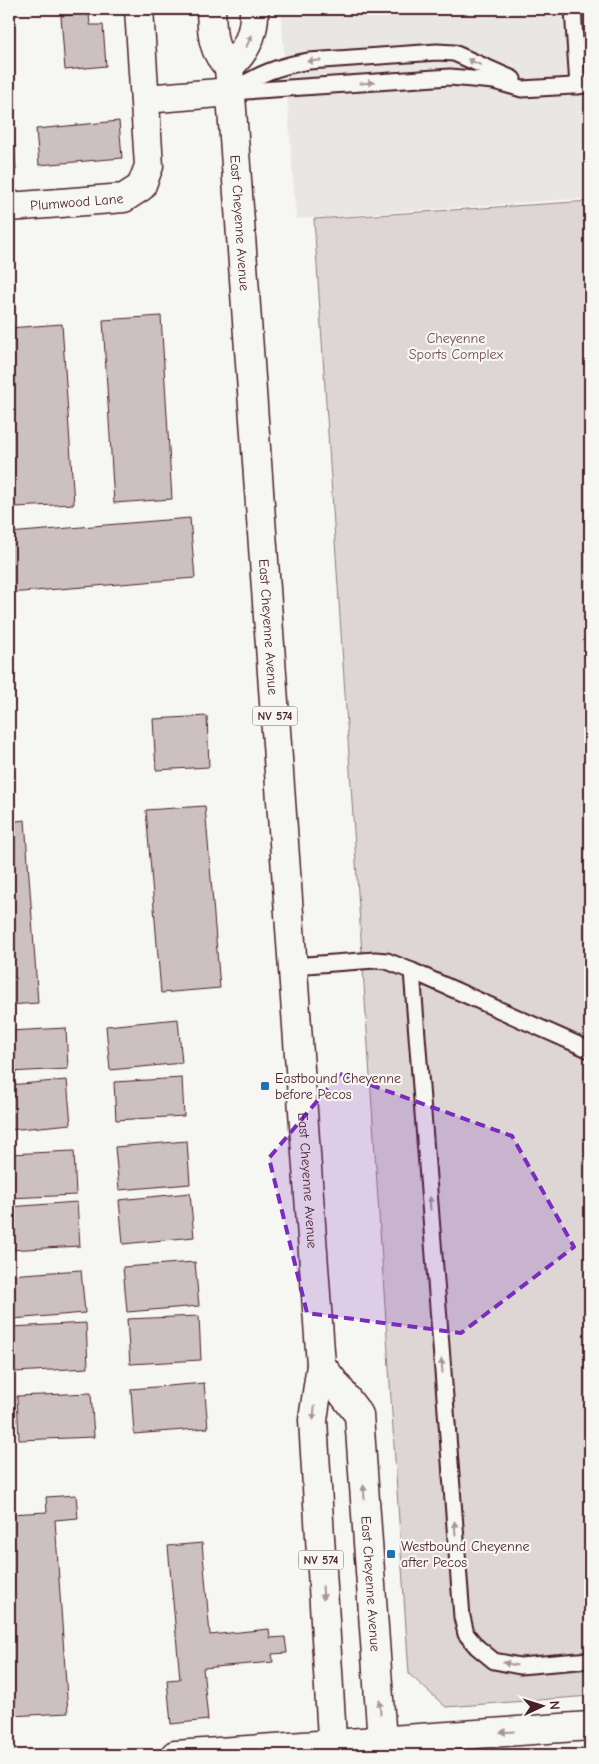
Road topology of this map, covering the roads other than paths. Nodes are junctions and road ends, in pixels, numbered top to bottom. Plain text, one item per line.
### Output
1 (139, 9) edge
2 (211, 9) edge
3 (254, 9) edge
4 (573, 9) edge
5 (230, 80) junction
6 (584, 85) edge
7 (535, 89) junction
8 (145, 99) junction
9 (9, 207) edge
10 (292, 966) junction
11 (412, 971) junction
12 (590, 1050) edge
13 (321, 1365) junction
14 (590, 1660) edge
15 (590, 1726) edge
16 (383, 1748) edge
17 (333, 1750) edge
18 (175, 1755) edge

1 - 8 main road
2 - 5 main road
5 -> 3 main road
4 - 6 lane
5 -> 7 lane
7 -> 5 lane
5 - 8 main road
5 - 10 main road, East Cheyenne Avenue / NV 574
6 - 7 lane
8 - 9 main road, Plumwood Lane
10 - 11 lane
10 - 13 main road, East Cheyenne Avenue / NV 574
11 - 12 lane
14 -> 11 lane
16 -> 13 main road, East Cheyenne Avenue
13 -> 17 main road, East Cheyenne Avenue / NV 574
15 -> 16 main road
16 - 17 main road
17 - 18 main road

